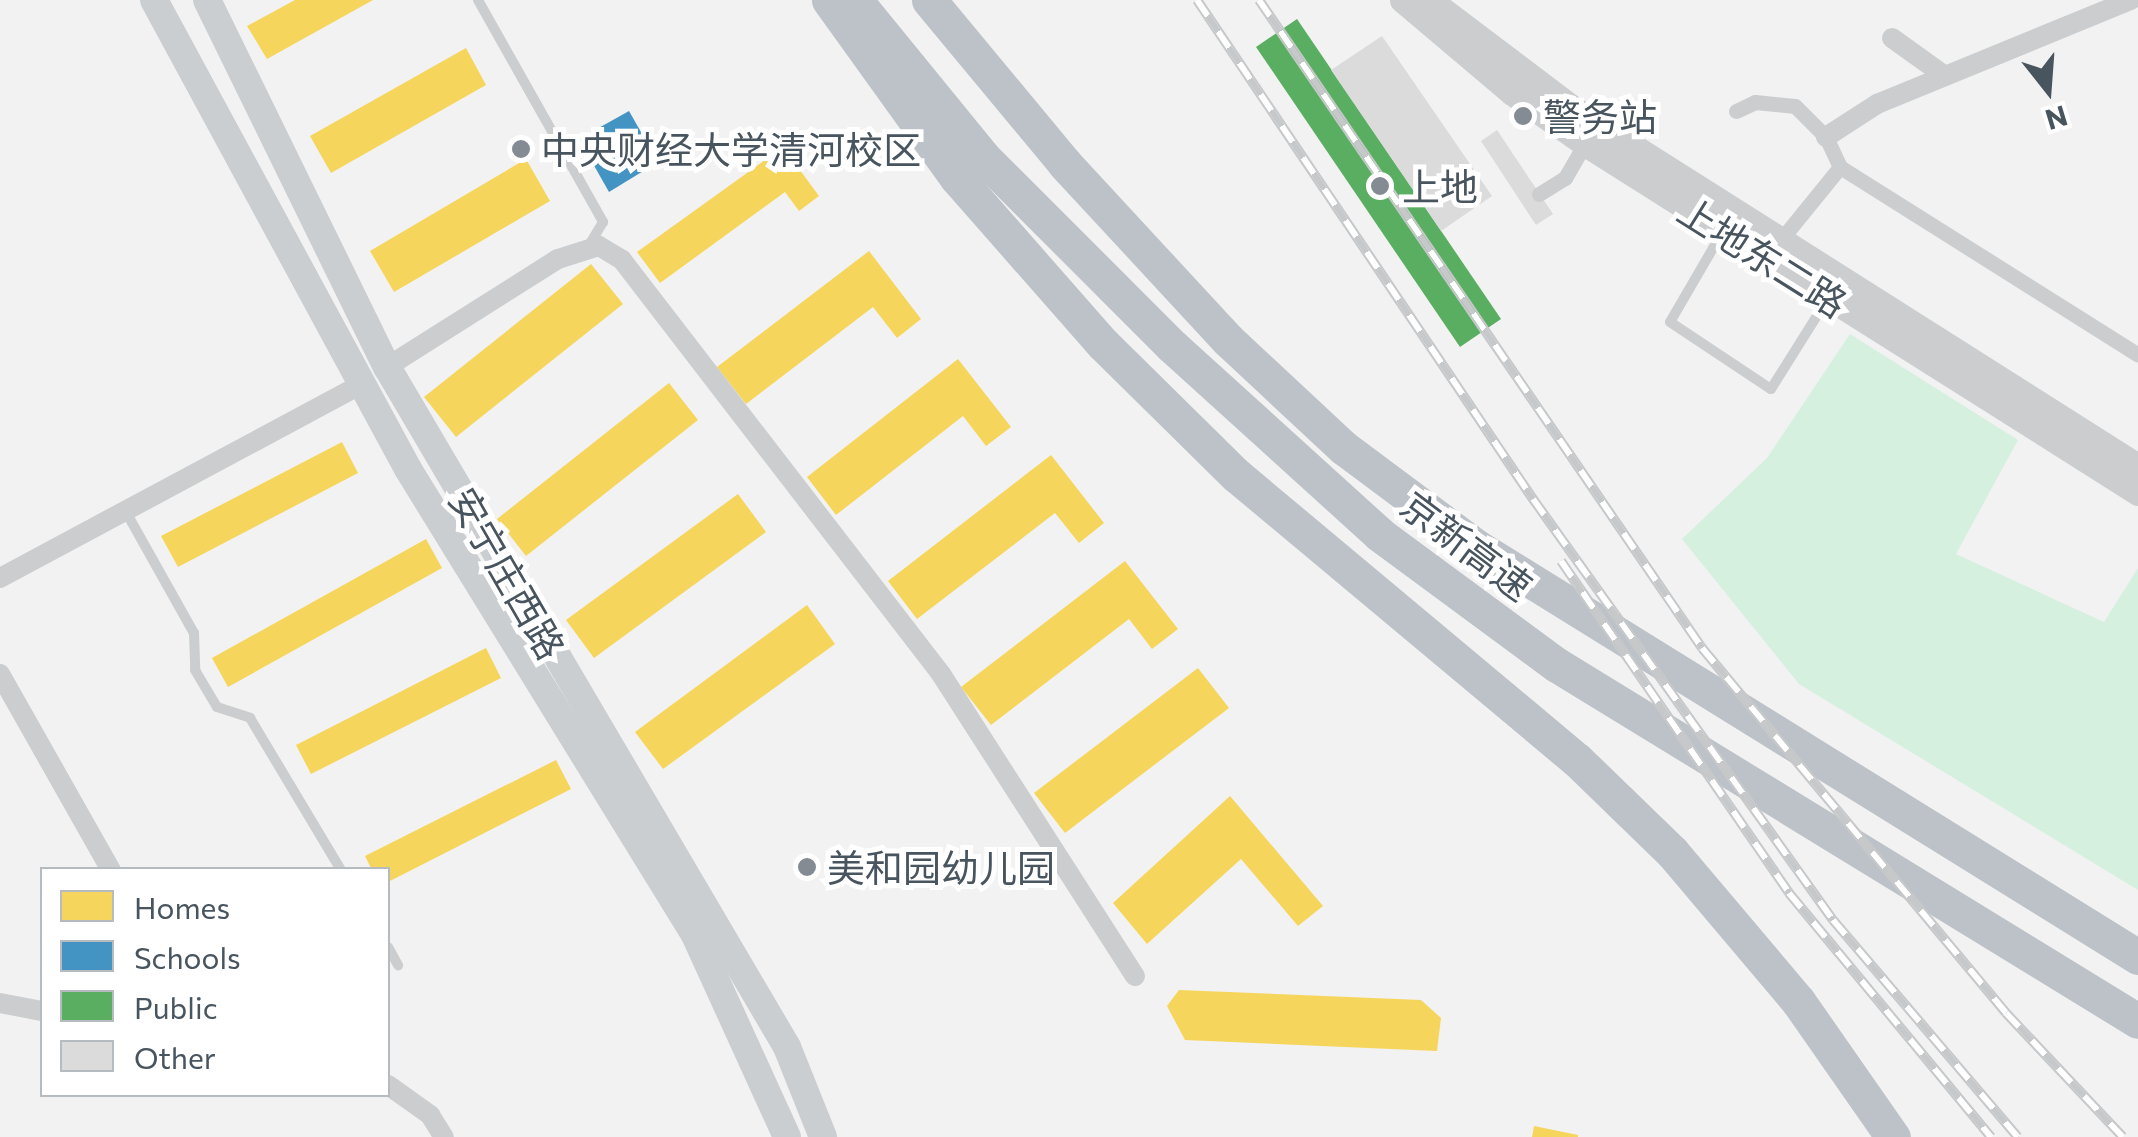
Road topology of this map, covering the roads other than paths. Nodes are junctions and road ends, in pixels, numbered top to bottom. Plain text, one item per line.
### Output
1 (154, 0) edge
2 (208, 0) edge
3 (478, 0) edge
4 (829, 0) edge
5 (854, 0) edge
6 (929, 0) edge
7 (1402, 0) edge
8 (1430, 0) edge
9 (2131, 0) edge
10 (1892, 38) dead end
11 (1945, 76) junction
12 (1736, 111) dead end
13 (1826, 137) junction
14 (1585, 144) junction
15 (1840, 167) junction
16 (1539, 194) dead end
17 (1728, 222) junction
18 (1779, 242) junction
19 (586, 250) junction
20 (1834, 288) junction
21 (2138, 355) edge
22 (387, 367) junction
23 (362, 384) junction
24 (2138, 466) edge
25 (2138, 493) edge
26 (126, 512) junction
27 (0, 578) edge
28 (0, 674) edge
29 (108, 867) edge
30 (339, 867) edge
31 (390, 951) edge
32 (2138, 957) edge
33 (398, 965) dead end
34 (1135, 976) dead end
35 (0, 1003) edge
36 (40, 1011) edge
37 (2138, 1021) edge
38 (390, 1086) edge
39 (444, 1137) edge
40 (787, 1137) edge
41 (822, 1137) edge
42 (1893, 1137) edge

1 - 23 main road
2 - 22 main road, 安宁庄西路
3 - 19 lane
4 - 42 highway
5 - 37 highway, 京新高速
6 - 32 highway, 京新高速
7 - 14 street, 上地东二路
8 - 17 street, 上地东二路
9 - 11 street
10 - 11 street
11 - 13 street
12 - 13 street
13 - 15 street
14 - 16 street
14 - 17 street, 上地东二路
15 - 18 street
15 - 21 street
17 - 18 street, 上地东二路
17 - 20 street, 上地东二路
17 - 20 lane
18 - 20 street, 上地东二路
19 - 22 street
19 - 34 street
20 - 24 street, 上地东二路
20 - 25 street, 上地东二路
22 - 41 main road, 安宁庄西路
23 - 26 street
23 - 40 main road
26 - 27 street
26 - 30 lane
28 - 29 street
31 - 33 lane
35 - 36 street
38 - 39 street

